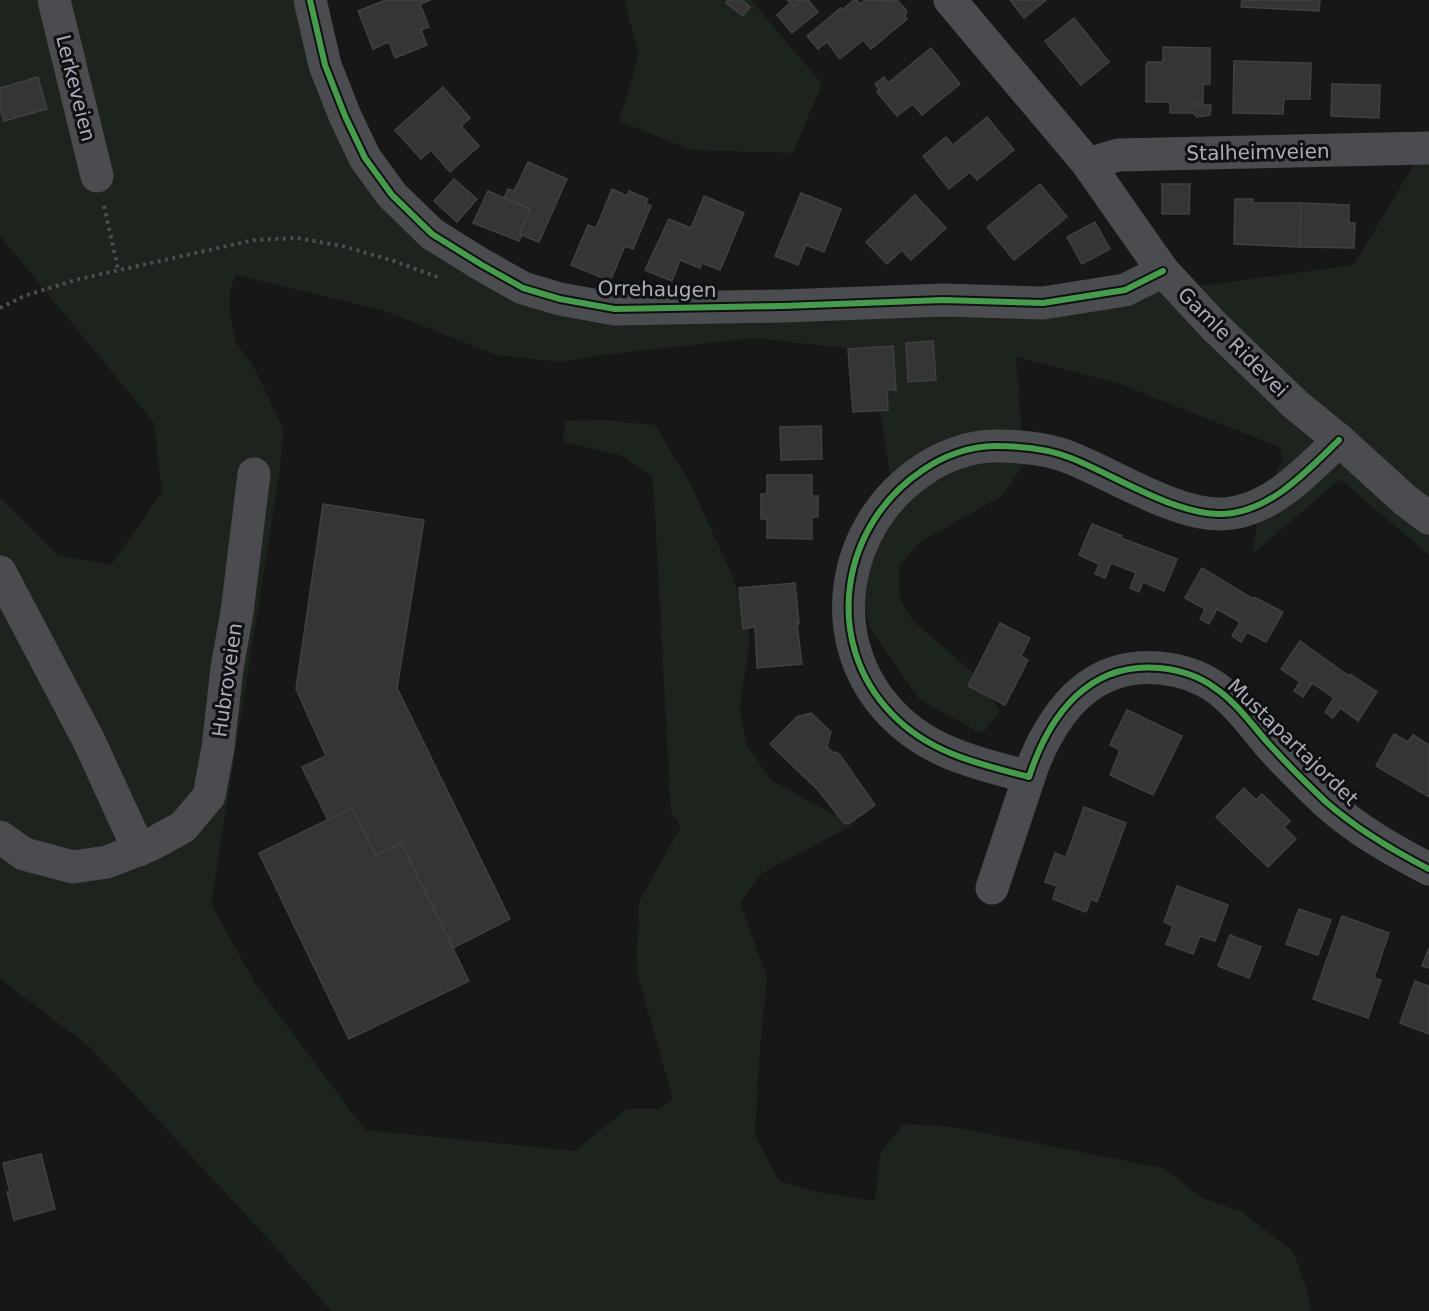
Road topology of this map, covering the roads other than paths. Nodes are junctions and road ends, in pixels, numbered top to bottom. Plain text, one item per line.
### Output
1 (54, 0) edge
2 (310, 0) edge
3 (950, 0) edge
4 (1429, 148) edge
5 (1088, 164) junction
6 (97, 176) road end
7 (1163, 271) junction
8 (1339, 440) junction
9 (254, 474) dead end
10 (1429, 518) edge
11 (0, 572) edge
12 (1029, 777) junction
13 (0, 837) edge
14 (139, 850) junction
15 (1429, 869) edge
16 (992, 888) dead end

1 - 6 street, Lerkeveien
2 - 7 street, Orrehaugen
3 - 5 street, Gamle Ridevei
4 - 5 street, Stalheimveien
5 - 7 street, Gamle Ridevei
7 - 8 street, Gamle Ridevei
8 - 10 street, Gamle Ridevei
8 - 12 street
9 - 14 street, Hubroveien
11 - 14 street
12 - 15 street, Mustapartajordet
12 - 16 street, Mustapartajordet
13 - 14 street, Hubroveien

